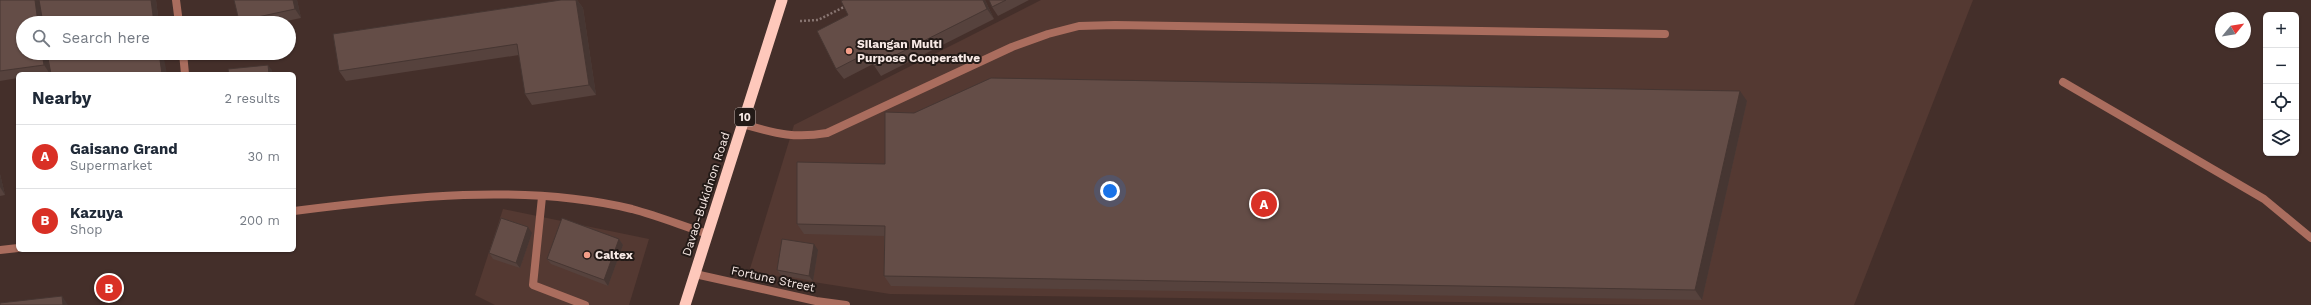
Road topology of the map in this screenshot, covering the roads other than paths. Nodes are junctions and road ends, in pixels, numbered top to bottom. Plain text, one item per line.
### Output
1 (176, 0) edge
2 (782, 0) edge
3 (178, 16) edge
4 (1665, 34) dead end
5 (184, 60) edge
6 (185, 72) edge
7 (2063, 82) dead end
8 (742, 124) junction
9 (542, 197) junction
10 (296, 211) edge
11 (708, 234) junction
12 (2311, 238) edge
13 (16, 248) edge
14 (0, 250) edge
15 (695, 274) junction
16 (585, 305) edge
17 (685, 305) edge
18 (846, 305) edge

1 - 3 street
2 - 8 highway, Davao-Bukidnon Road / 10
4 - 8 street
5 - 6 street
7 - 12 street
8 - 11 highway, Davao-Bukidnon Road / 10
9 - 10 street
9 - 11 street
9 - 16 street
11 - 15 highway, Davao-Bukidnon Road / 10
13 - 14 street
15 - 17 highway, Davao-Bukidnon Road / 10
15 - 18 street, Fortune Street

